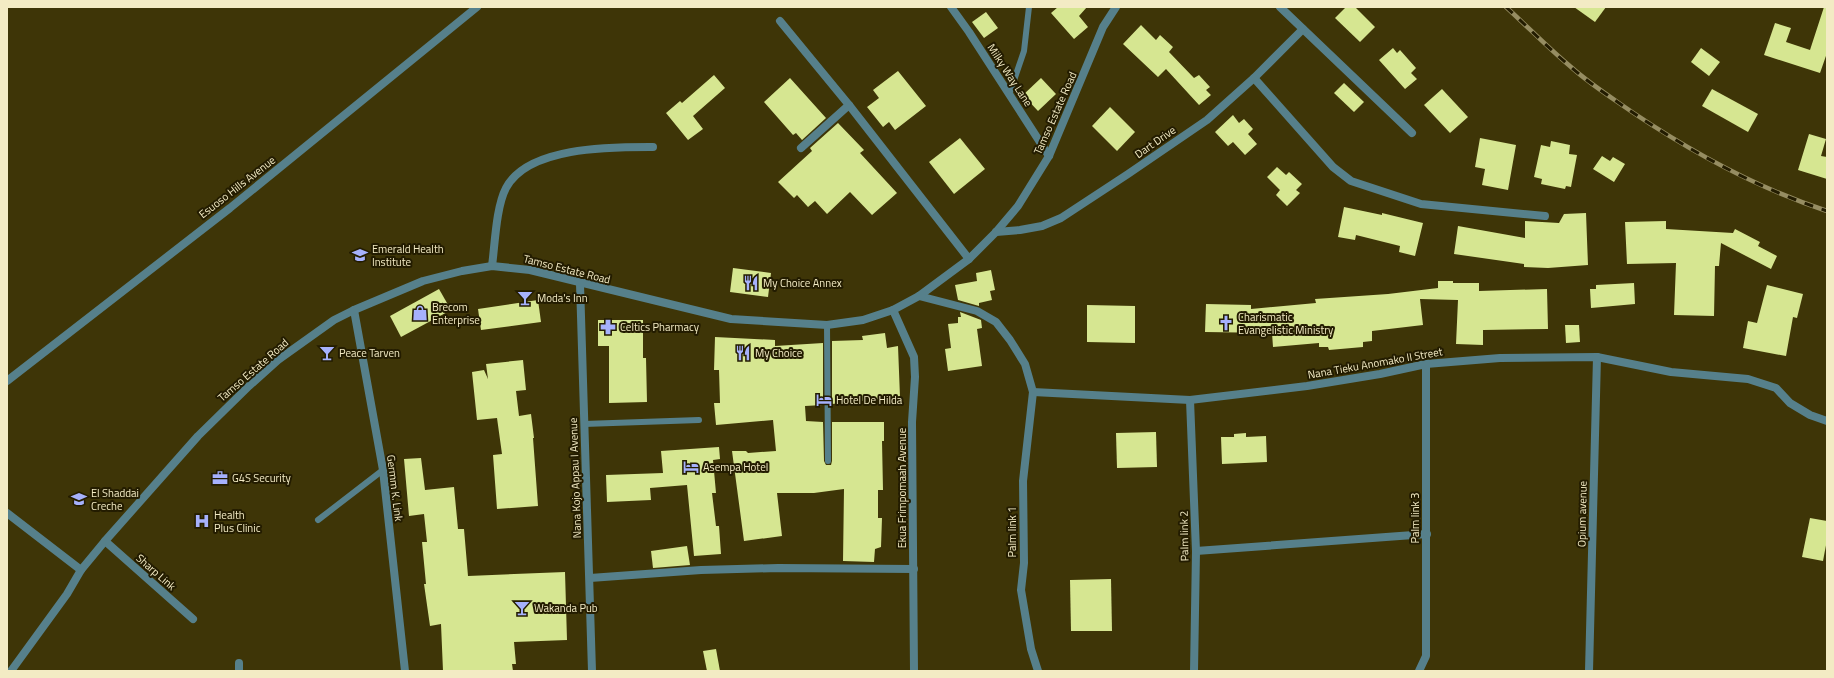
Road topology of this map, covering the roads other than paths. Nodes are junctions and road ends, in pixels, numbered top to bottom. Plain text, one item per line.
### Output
1 (477, 7) edge
2 (951, 7) edge
3 (1029, 7) edge
4 (1116, 7) edge
5 (1280, 7) edge
6 (780, 20) dead end
7 (1303, 29) junction
8 (1254, 78) junction
9 (1009, 95) junction
10 (849, 104) junction
11 (1412, 133) dead end
12 (653, 147) dead end
13 (801, 148) dead end
14 (1049, 156) junction
15 (1545, 216) dead end
16 (996, 232) junction
17 (969, 259) junction
18 (492, 266) junction
19 (580, 284) junction
20 (920, 296) junction
21 (354, 310) junction
22 (893, 310) junction
23 (827, 325) junction
24 (1597, 357) junction
25 (1426, 364) junction
26 (7, 381) edge
27 (1033, 392) junction
28 (1190, 400) junction
29 (699, 420) dead end
30 (1827, 421) edge
31 (584, 424) junction
32 (828, 461) dead end
33 (383, 470) junction
34 (7, 513) edge
35 (318, 520) dead end
36 (1426, 534) junction
37 (105, 541) junction
38 (1196, 551) junction
39 (81, 570) junction
40 (914, 570) junction
41 (590, 578) junction
42 (193, 618) dead end
43 (11, 671) edge
44 (405, 671) edge
45 (592, 671) edge
46 (914, 671) edge
47 (1038, 671) edge
48 (1194, 671) edge
49 (1419, 671) edge
50 (1589, 671) edge

1 - 26 street, Esuoso Hills Avenue
2 - 9 street, Milky Way Lane
3 - 9 lane
4 - 14 street, Tamso Estate Road
5 - 7 street
6 - 10 street
7 - 8 street, Dart Drive
7 - 11 street
8 - 15 street
8 - 16 street, Dart Drive
9 - 14 street, Milky Way Lane
10 - 13 street
10 - 17 street
12 - 18 street
14 - 16 street, Tamso Estate Road
16 - 17 street, Tamso Estate Road
17 - 20 street, Tamso Estate Road
18 - 19 street, Tamso Estate Road
18 - 21 street, Tamso Estate Road
19 - 23 street, Tamso Estate Road
19 - 31 street, Nana Kojo Appau I Avenue
20 - 22 street, Tamso Estate Road
20 - 27 street
21 - 33 street, Germm K. Link
21 - 37 street, Tamso Estate Road
22 - 23 street, Tamso Estate Road
22 - 40 street, Ekua Frimpomaah Avenue
23 - 32 lane
24 - 25 street, Nana Tieku Anomako II Street
24 - 30 street, Nana Tieku Anomako II Street
24 - 50 street, Opium avenue
25 - 28 street, Nana Tieku Anomako II Street
25 - 36 street, Palm link 3
27 - 28 street, Nana Tieku Anomako II Street
27 - 47 street, Palm link 1
28 - 38 street, Palm link 2
29 - 31 lane
31 - 41 street, Nana Kojo Appau I Avenue
33 - 35 lane
33 - 44 street, Germm K. Link
34 - 39 street
36 - 38 street
36 - 49 street, Palm link 3
37 - 39 street, Tamso Estate Road
37 - 42 street, Sharp Link
38 - 48 street, Palm link 2
39 - 43 street, Tamso Estate Road
40 - 41 street
40 - 46 street, Ekua Frimpomaah Avenue
41 - 45 street, Nana Kojo Appau I Avenue

